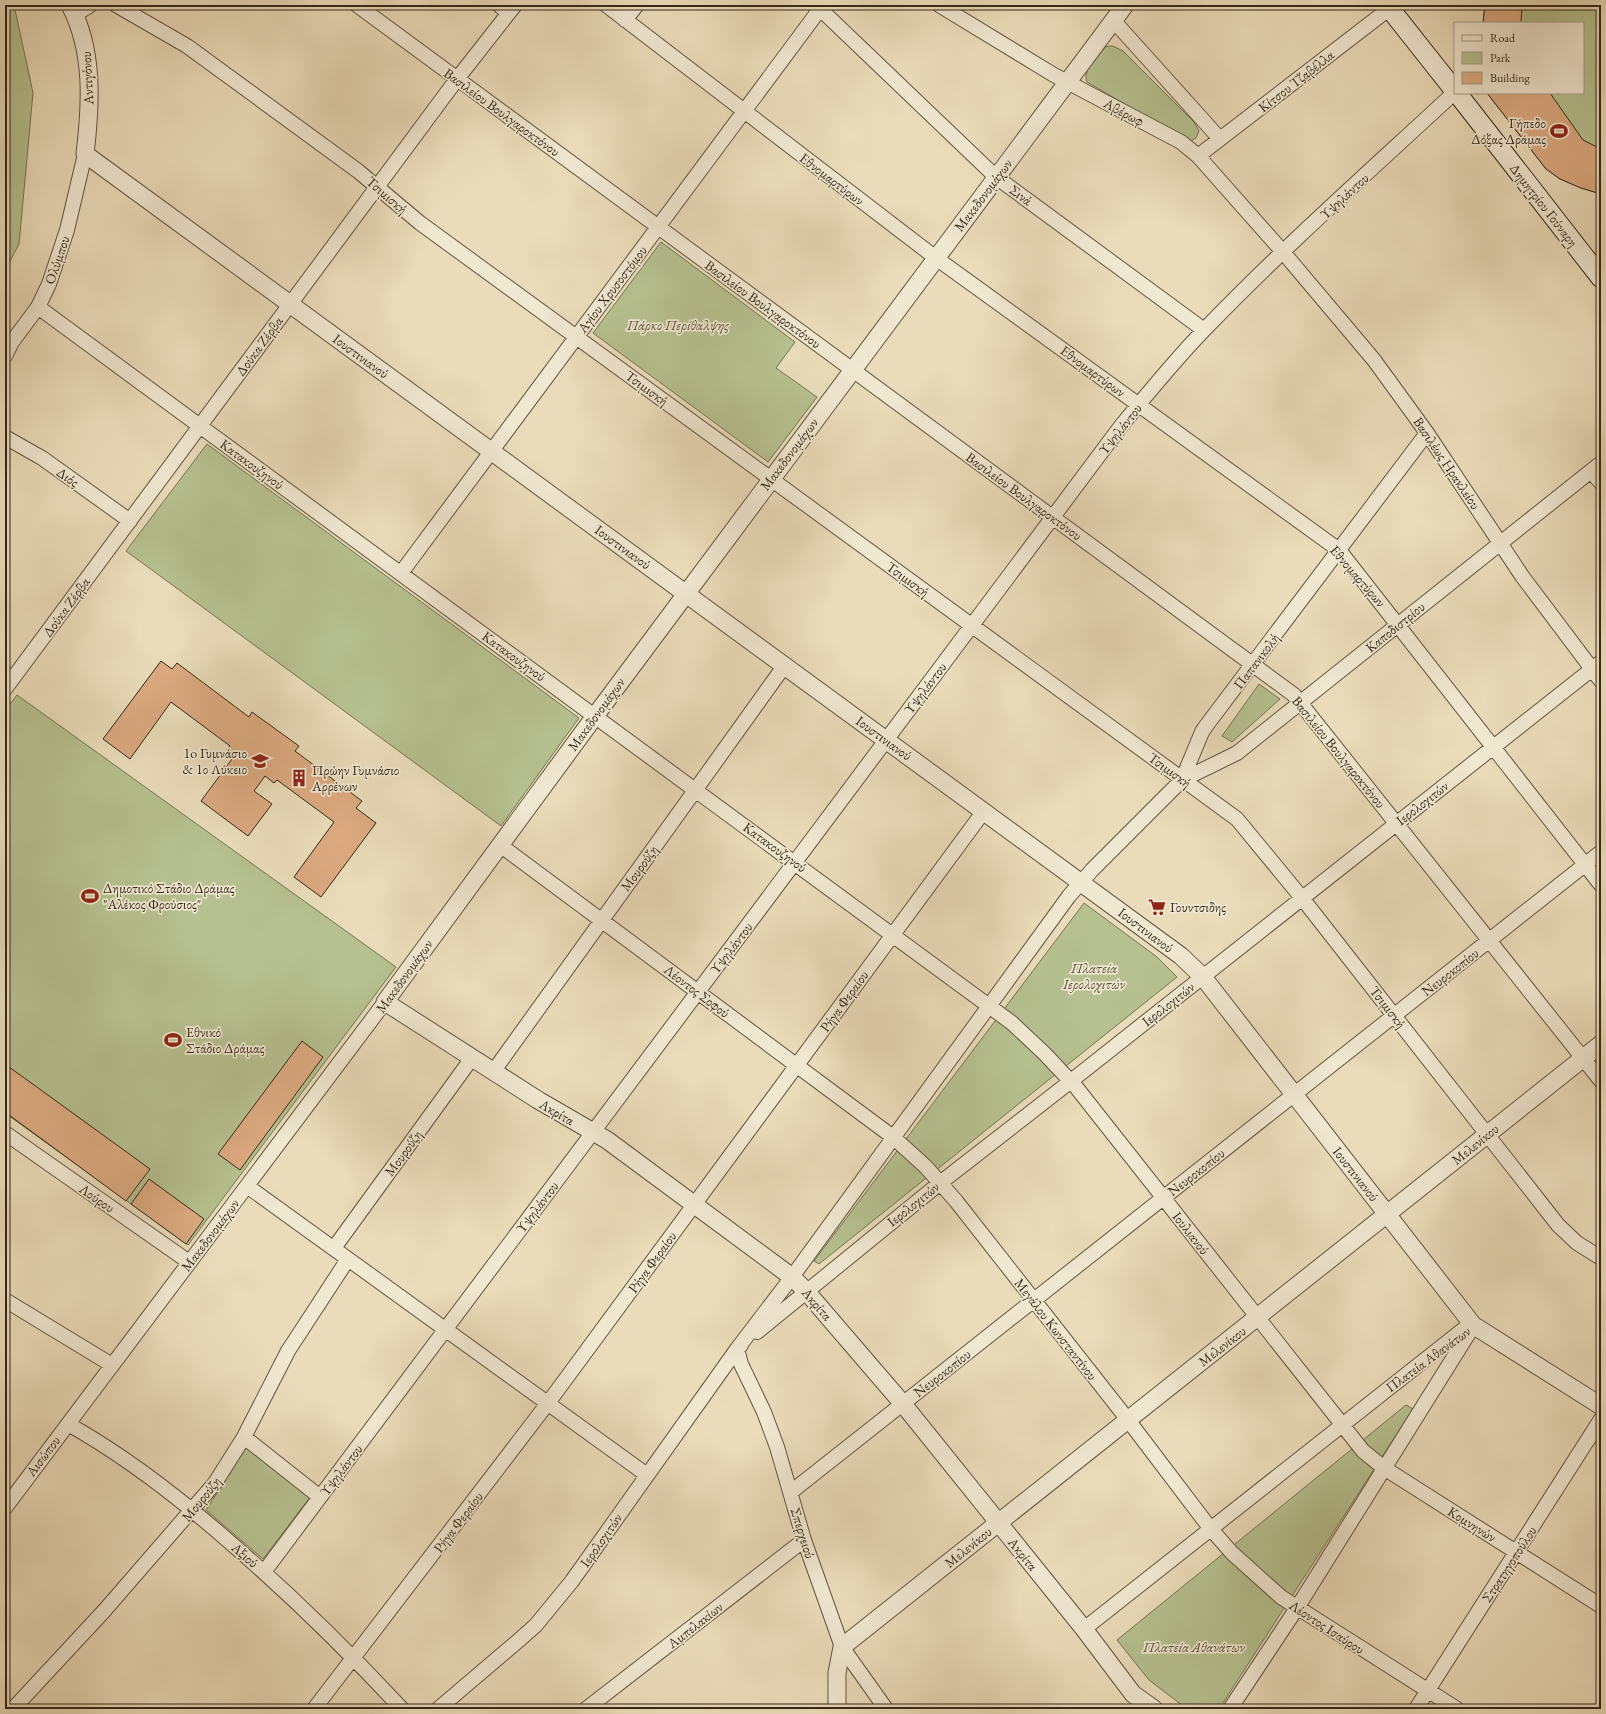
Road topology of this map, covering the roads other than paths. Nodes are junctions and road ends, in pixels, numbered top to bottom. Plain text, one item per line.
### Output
1 (116, 5) edge
2 (357, 5) edge
3 (606, 5) edge
4 (637, 5) edge
5 (939, 5) edge
6 (1125, 5) edge
7 (820, 6) edge
8 (1390, 6) edge
9 (77, 8) edge
10 (507, 8) edge
11 (625, 20) junction
12 (1113, 20) junction
13 (457, 79) junction
14 (1068, 81) junction
15 (1454, 89) edge
16 (1454, 94) edge
17 (1458, 94) edge
18 (744, 112) junction
19 (1220, 139) junction
20 (85, 154) junction
21 (1198, 156) junction
22 (996, 177) junction
23 (378, 186) junction
24 (658, 227) junction
25 (1283, 252) junction
26 (936, 258) junction
27 (1601, 278) edge
28 (290, 304) junction
29 (38, 307) junction
30 (1204, 330) junction
31 (576, 337) junction
32 (5, 356) edge
33 (852, 370) junction
34 (1139, 404) junction
35 (200, 426) junction
36 (1427, 433) junction
37 (5, 437) edge
38 (491, 451) junction
39 (1596, 467) edge
40 (771, 479) junction
41 (1601, 484) edge
42 (1053, 517) junction
43 (130, 521) junction
44 (1500, 543) junction
45 (1339, 550) junction
46 (401, 573) junction
47 (686, 593) junction
48 (1398, 624) junction
49 (972, 626) junction
50 (1254, 664) junction
51 (1597, 665) edge
52 (785, 666) junction
53 (10, 674) edge
54 (1601, 681) edge
55 (5, 689) edge
56 (1301, 702) junction
57 (595, 716) junction
58 (886, 740) junction
59 (1494, 747) junction
60 (1182, 780) junction
61 (696, 789) junction
62 (984, 812) junction
63 (1397, 823) junction
64 (500, 845) junction
65 (1601, 852) edge
66 (795, 862) junction
67 (1586, 865) junction
68 (1080, 882) junction
69 (1601, 885) edge
70 (1302, 898) junction
71 (602, 919) junction
72 (894, 934) junction
73 (1490, 940) junction
74 (1202, 977) junction
75 (698, 992) junction
76 (385, 1002) junction
77 (990, 1005) junction
78 (1395, 1016) junction
79 (1601, 1044) edge
80 (472, 1058) junction
81 (1583, 1058) junction
82 (797, 1065) junction
83 (493, 1072) junction
84 (1071, 1081) junction
85 (1601, 1081) edge
86 (1294, 1095) junction
87 (5, 1133) edge
88 (593, 1133) junction
89 (1488, 1134) junction
90 (893, 1137) junction
91 (940, 1182) junction
92 (247, 1186) junction
93 (1163, 1198) junction
94 (694, 1205) junction
95 (1387, 1214) junction
96 (334, 1248) junction
97 (1601, 1258) edge
98 (348, 1259) junction
99 (189, 1262) junction
100 (792, 1277) junction
101 (806, 1291) junction
102 (5, 1300) edge
103 (1034, 1300) junction
104 (1257, 1318) junction
105 (1473, 1325) junction
106 (446, 1329) junction
107 (737, 1349) junction
108 (112, 1365) junction
109 (548, 1403) junction
110 (902, 1404) junction
111 (1601, 1406) edge
112 (1601, 1419) edge
113 (1128, 1420) junction
114 (68, 1424) junction
115 (1341, 1425) junction
116 (244, 1438) junction
117 (1384, 1468) junction
118 (647, 1475) junction
119 (791, 1492) junction
120 (320, 1497) junction
121 (5, 1508) edge
122 (193, 1510) junction
123 (998, 1523) junction
124 (1210, 1528) junction
125 (804, 1540) junction
126 (1516, 1552) junction
127 (264, 1572) junction
128 (1601, 1606) edge
129 (1297, 1608) junction
130 (1084, 1629) junction
131 (842, 1647) junction
132 (355, 1658) junction
133 (1428, 1691) junction
134 (1144, 1707) edge
135 (13, 1709) edge
136 (314, 1709) edge
137 (402, 1709) edge
138 (438, 1709) edge
139 (586, 1709) edge
140 (837, 1709) edge
141 (886, 1709) edge
142 (1230, 1709) edge
143 (1416, 1709) edge
144 (1457, 1709) edge

1 - 23 street, Τσιμισκή
2 - 13 street, Βασιλείου Βουλγαροκτόνου
3 - 11 street, Εθνομαρτύρων
4 - 11 street
5 - 14 street, Αβέρωφ
6 - 12 street, Μακεδονομάχων
7 - 18 street, Αγίου Χρυσοστόμου
7 - 22 street, Σινά
8 - 15 main road, Δημητρίου Γούναρη
8 - 19 street, Κίτσου Τζαβέλλα
9 - 20 street, Αντιγόνου
10 - 13 street, Δούκα Ζέρβα
11 - 18 street, Εθνομαρτύρων
12 - 14 street, Μακεδονομάχων
12 - 19 street
13 - 23 street, Δούκα Ζέρβα
13 - 24 street, Βασιλείου Βουλγαροκτόνου
14 - 21 street, Αβέρωφ
14 - 22 street, Μακεδονομάχων
16 - 25 street, Υψηλάντου
17 - 27 main road, Δημητρίου Γούναρη
18 - 24 street, Αγίου Χρυσοστόμου
18 - 26 street, Εθνομαρτύρων
19 - 21 street, Κίτσου Τζαβέλλα
20 - 28 street, Ιουστινιανού
20 - 29 street, Ολύμπου
21 - 25 street, Αβέρωφ
22 - 26 street, Μακεδονομάχων
22 - 30 street, Σινά
23 - 28 street, Δούκα Ζέρβα
23 - 31 street, Τσιμισκή
24 - 31 street, Αγίου Χρυσοστόμου
24 - 33 street, Βασιλείου Βουλγαροκτόνου
25 - 30 street, Υψηλάντου
25 - 36 street, Βασιλέως Ηρακλείου
26 - 33 street, Μακεδονομάχων
26 - 34 street, Εθνομαρτύρων
28 - 35 street, Δούκα Ζέρβα
28 - 38 street, Ιουστινιανού
29 - 32 street, Ολύμπου
29 - 35 street, Κατακουζηνού
30 - 34 street, Υψηλάντου
31 - 38 street, Αγίου Χρυσοστόμου
31 - 40 street, Τσιμισκή
33 - 40 street, Μακεδονομάχων
33 - 42 street, Βασιλείου Βουλγαροκτόνου
34 - 42 street, Υψηλάντου
34 - 45 street, Εθνομαρτύρων
35 - 43 street, Δούκα Ζέρβα
35 - 46 street, Κατακουζηνού
36 - 44 street, Βασιλέως Ηρακλείου
36 - 45 street, Παπανικολή
37 - 43 street, Διός
38 - 46 street, Αγίου Χρυσοστόμου
38 - 47 street, Ιουστινιανού
39 - 41 street
39 - 44 street, Καποδιστρίου
40 - 47 street, Μακεδονομάχων
40 - 49 street, Τσιμισκή
42 - 49 street, Υψηλάντου
42 - 50 street, Βασιλείου Βουλγαροκτόνου
43 - 53 street, Δούκα Ζέρβα
44 - 48 street, Καποδιστρίου
44 - 51 street, Βασιλέως Ηρακλείου
45 - 48 street, Εθνομαρτύρων
45 - 50 street, Παπανικολή
46 - 57 street, Κατακουζηνού
47 - 52 street, Ιουστινιανού
47 - 57 street, Μακεδονομάχων
48 - 56 street, Καποδιστρίου
48 - 59 street, Εθνομαρτύρων
49 - 58 street, Υψηλάντου
49 - 60 street, Τσιμισκή
50 - 56 street, Βασιλείου Βουλγαροκτόνου
50 - 60 street, Παπανικολή
51 - 54 street, Βασιλέως Ηρακλείου
51 - 59 street, Ιερολοχιτών
52 - 58 street, Ιουστινιανού
52 - 61 street, Μουρούζη
53 - 55 street, Δούκα Ζέρβα
56 - 60 street, Καποδιστρίου
56 - 63 street, Βασιλείου Βουλγαροκτόνου
57 - 61 street, Κατακουζηνού
57 - 64 street, Μακεδονομάχων
58 - 62 street, Ιουστινιανού
58 - 66 street, Υψηλάντου
59 - 63 street, Ιερολοχιτών
59 - 67 street, Εθνομαρτύρων
60 - 68 street, Παπανικολή
60 - 70 street, Τσιμισκή
61 - 66 street, Κατακουζηνού
61 - 71 street, Μουρούζη
62 - 68 street, Ιουστινιανού
62 - 72 street, Ρήγα Φεραίου
63 - 70 street, Ιερολοχιτών
63 - 73 street, Βασιλείου Βουλγαροκτόνου
64 - 71 street, Λέοντος Σοφού
64 - 76 street, Μακεδονομάχων
65 - 67 street, Νευροκοπίου
66 - 72 street, Κατακουζηνού
66 - 75 street, Υψηλάντου
67 - 69 street, Εθνομαρτύρων
67 - 73 street, Νευροκοπίου
68 - 74 street, Ιουστινιανού
68 - 77 street, Ιερολοχιτών
70 - 74 street, Ιερολοχιτών
70 - 78 street, Τσιμισκή
71 - 75 street, Λέοντος Σοφού
71 - 83 street, Μουρούζη
72 - 77 street, Κατακουζηνού
72 - 82 street, Ρήγα Φεραίου
73 - 78 street, Νευροκοπίου
73 - 81 street, Βασιλείου Βουλγαροκτόνου
74 - 84 street, Ιερολοχιτών
74 - 86 street, Ιουστινιανού
75 - 82 street, Λέοντος Σοφού
75 - 88 street, Υψηλάντου
76 - 80 street, Ακρίτα
76 - 92 street, Μακεδονομάχων
77 - 84 street, Ιουλιανού
77 - 90 street, Ιερολοχιτών
78 - 86 street, Νευροκοπίου
78 - 89 street, Τσιμισκή
79 - 81 street, Μελενίκου
80 - 83 street, Ακρίτα
80 - 96 street, Μουρούζη
81 - 85 street, Βασιλείου Βουλγαροκτόνου
81 - 89 street, Μελενίκου
82 - 90 street, Λέοντος Σοφού
82 - 94 street, Ρήγα Φεραίου
83 - 88 street, Ακρίτα
84 - 91 street, Ιερολοχιτών
84 - 93 street, Ιουλιανού
86 - 93 street, Νευροκοπίου
86 - 95 street, Ιουστινιανού
87 - 99 street, Λούρου
88 - 94 street, Ακρίτα
88 - 106 street, Υψηλάντου
89 - 95 street, Μελενίκου
89 - 97 street, Τσιμισκή
90 - 91 street, Μεγάλου Κωνσταντίνου
90 - 100 street, Ιερολοχιτών
91 - 101 street, Ιερολοχιτών
91 - 103 street, Μεγάλου Κωνσταντίνου
92 - 96 street
92 - 99 street, Μακεδονομάχων
93 - 103 street, Νευροκοπίου
93 - 104 street, Ιουλιανού
94 - 100 street, Ακρίτα
94 - 109 street, Ρήγα Φεραίου
95 - 104 street, Μελενίκου
95 - 105 street, Ιουστινιανού
96 - 98 street
98 - 106 street
98 - 116 street, Μουρούζη
99 - 108 street, Μακεδονομάχων
100 - 101 street, Ακρίτα
100 - 107 street, Ιερολοχιτών
101 - 107 street, Ιερολοχιτών
101 - 110 street, Ακρίτα
102 - 108 street
103 - 110 street, Νευροκοπίου
103 - 113 street, Μεγάλου Κωνσταντίνου
104 - 113 street, Μελενίκου
104 - 115 street, Ιουλιανού
105 - 111 street, Ιουστινιανού
105 - 115 street, Πλατεία Αθανάτων
105 - 117 street, Πλατεία Αθανάτων
106 - 109 street
106 - 120 street, Υψηλάντου
107 - 118 street, Ιερολοχιτών
107 - 119 street, Σπερχειού
108 - 114 street, Μακεδονομάχων
109 - 118 street
109 - 132 street, Ρήγα Φεραίου
110 - 119 street, Νευροκοπίου
110 - 123 street, Ακρίτα
112 - 126 street, Στρατηγοπούλου
113 - 123 street, Μελενίκου
113 - 124 street, Μεγάλου Κωνσταντίνου
114 - 121 street, Αισώπου
114 - 122 street, Αξιού
115 - 117 street, Ιουλιανού
115 - 124 street, Πλατεία Αθανάτων
116 - 120 street
116 - 122 street, Μουρούζη
117 - 126 street, Κομνηνών
117 - 129 street, Πλατεία Αθανάτων
118 - 138 street, Ιερολοχιτών
119 - 125 street, Σπερχειού
120 - 127 street, Υψηλάντου
122 - 127 street, Αξιού
122 - 135 street, Μουρούζη
123 - 130 street, Ακρίτα
123 - 131 street, Μελενίκου
124 - 129 street, Λέοντος Ισαύρου
124 - 130 street, Πλατεία Αθανάτων
125 - 131 street, Σπερχειού
125 - 139 street, Αμπελακίων
126 - 128 street, Κομνηνών
126 - 133 street, Στρατηγοπούλου
127 - 132 street, Αξιού
129 - 133 street, Λέοντος Ισαύρου
129 - 142 street, Πλατεία Αθανάτων
130 - 134 street, Ακρίτα
131 - 140 street
131 - 141 street, Σπερχειού
132 - 136 street, Ρήγα Φεραίου
132 - 137 street, Αξιού
133 - 143 street, Στρατηγοπούλου
133 - 144 street, Λέοντος Ισαύρου

